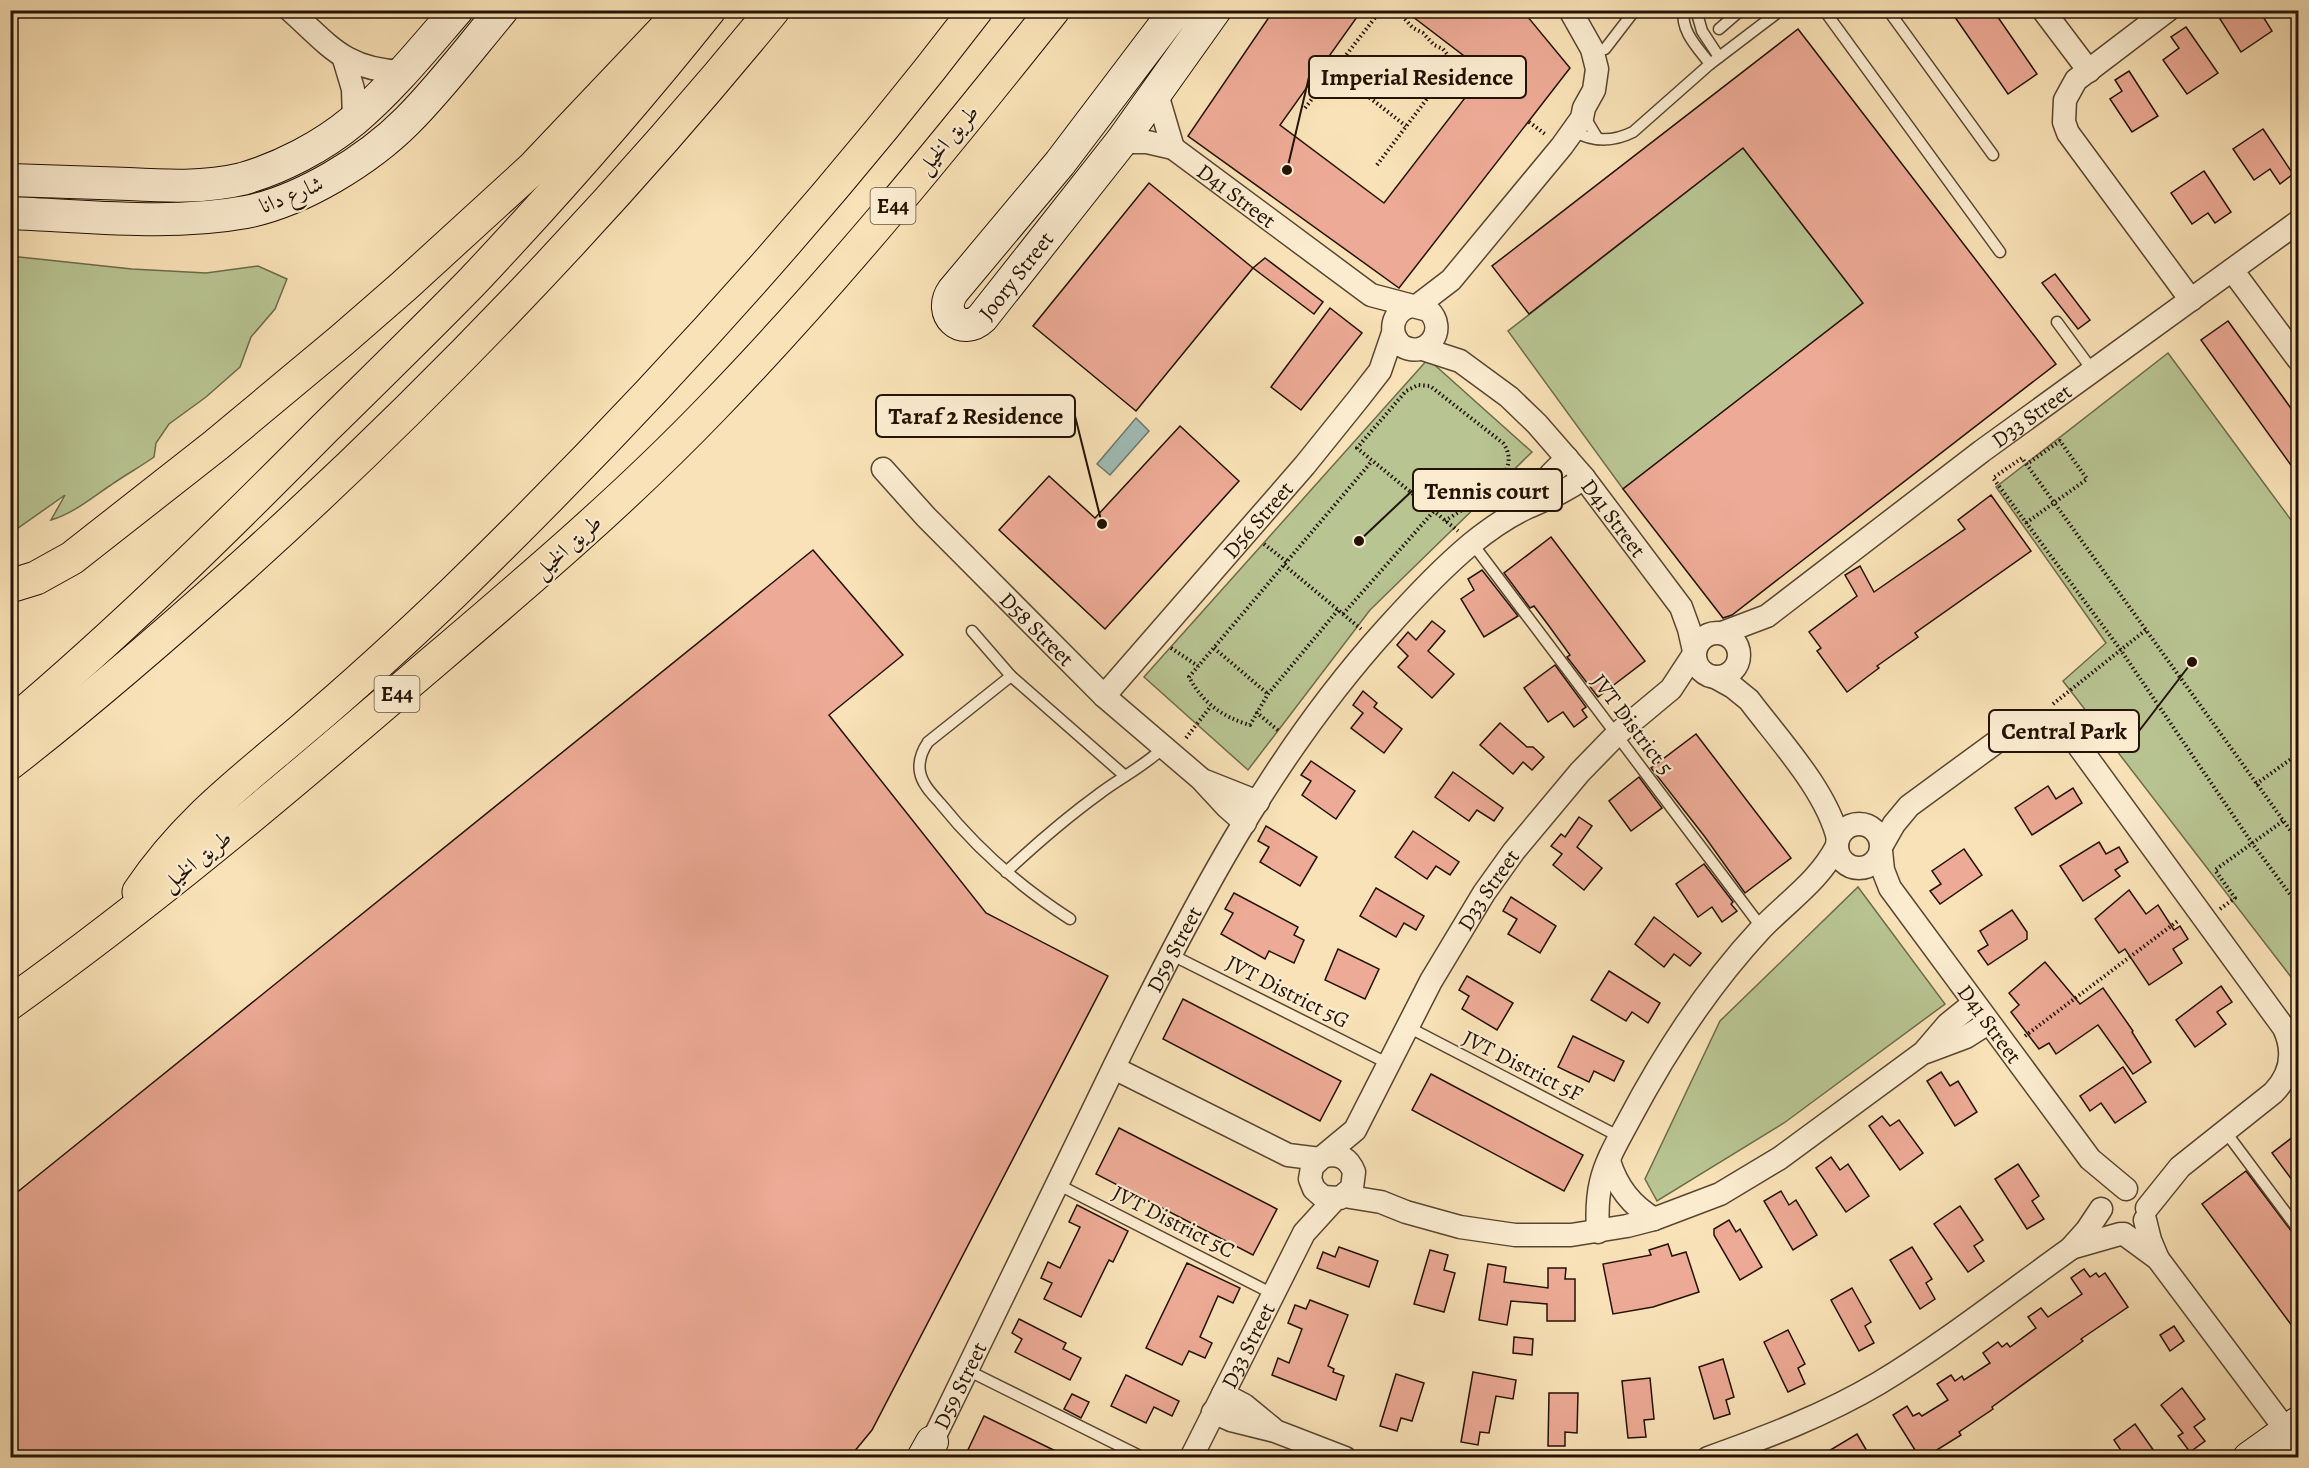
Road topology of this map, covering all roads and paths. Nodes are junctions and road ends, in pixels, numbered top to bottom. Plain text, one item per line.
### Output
1 (290, 10) edge
2 (457, 10) edge
3 (502, 10) edge
4 (683, 10) edge
5 (709, 10) edge
6 (772, 10) edge
7 (976, 10) edge
8 (1176, 10) edge
9 (1215, 10) edge
10 (1381, 10) edge
11 (1390, 10) edge
12 (1570, 10) edge
13 (1635, 10) edge
14 (1684, 10) edge
15 (1696, 10) edge
16 (1742, 10) edge
17 (1781, 10) edge
18 (1824, 10) edge
19 (1888, 10) edge
20 (2043, 10) edge
21 (2168, 10) edge
22 (1051, 12) edge
23 (1719, 29) dead end
24 (1605, 49) junction
25 (1719, 57) junction
26 (344, 59) junction
27 (1710, 64) junction
28 (1451, 67) junction
29 (1334, 70) junction
30 (2089, 71) junction
31 (403, 72) junction
32 (1477, 83) dead end
33 (1157, 94) junction
34 (1305, 108) dead end
35 (354, 120) junction
36 (1578, 124) junction
37 (1406, 126) junction
38 (1121, 142) junction
39 (1173, 148) junction
40 (1993, 155) dead end
41 (1377, 165) dead end
42 (10, 180) edge
43 (10, 213) edge
44 (2298, 222) edge
45 (2000, 252) dead end
46 (2232, 270) junction
47 (1371, 295) junction
48 (2190, 300) junction
49 (1425, 315) junction
50 (2057, 322) dead end
51 (1393, 330) junction
52 (1417, 349) junction
53 (2298, 359) edge
54 (1460, 361) junction
55 (1380, 371) junction
56 (2093, 371) junction
57 (1567, 458) junction
58 (1372, 461) junction
59 (2027, 464) junction
60 (883, 469) dead end
61 (1584, 478) junction
62 (2054, 502) junction
63 (1523, 510) junction
64 (1434, 511) junction
65 (1445, 521) junction
66 (2026, 523) junction
67 (1248, 531) junction
68 (1472, 543) junction
69 (1286, 563) junction
70 (10, 586) edge
71 (1681, 607) junction
72 (1338, 610) junction
73 (1343, 614) junction
74 (1767, 616) junction
75 (2147, 629) junction
76 (972, 631) dead end
77 (1719, 633) junction
78 (1375, 641) junction
79 (1214, 648) junction
80 (2120, 649) junction
81 (1694, 653) junction
82 (1738, 658) junction
83 (1011, 676) junction
84 (1713, 677) junction
85 (1671, 689) junction
86 (1268, 694) junction
87 (1104, 696) junction
88 (1749, 700) junction
89 (1211, 706) junction
90 (1256, 712) junction
91 (2033, 723) junction
92 (10, 725) edge
93 (1617, 734) junction
94 (1294, 744) junction
95 (1167, 752) junction
96 (2298, 754) edge
97 (10, 763) edge
98 (1125, 777) junction
99 (1201, 779) junction
100 (2256, 784) junction
101 (1823, 799) junction
102 (1258, 802) junction
103 (1909, 806) junction
104 (2283, 821) junction
105 (1245, 823) junction
106 (1861, 824) junction
107 (2298, 841) edge
108 (1838, 842) junction
109 (2252, 843) junction
110 (1881, 848) junction
111 (1859, 868) junction
112 (1006, 873) junction
113 (1814, 881) junction
114 (1890, 888) junction
115 (2298, 905) edge
116 (2201, 913) junction
117 (125, 917) junction
118 (1070, 919) dead end
119 (1762, 928) junction
120 (1170, 953) junction
121 (10, 1003) edge
122 (1974, 1003) junction
123 (1988, 1023) junction
124 (1408, 1027) junction
125 (2007, 1050) junction
126 (1924, 1052) junction
127 (1389, 1064) junction
128 (1114, 1068) junction
129 (1355, 1130) junction
130 (2224, 1131) junction
131 (1620, 1137) junction
132 (1288, 1155) junction
133 (1322, 1157) junction
134 (2090, 1159) junction
135 (1609, 1161) junction
136 (2180, 1167) junction
137 (1354, 1173) junction
138 (1057, 1184) junction
139 (1313, 1187) junction
140 (2127, 1189) junction
141 (1340, 1198) junction
142 (1381, 1202) junction
143 (2102, 1208) junction
144 (2146, 1214) junction
145 (1654, 1220) junction
146 (2298, 1229) edge
147 (1598, 1232) junction
148 (1304, 1233) junction
149 (2122, 1234) junction
150 (2070, 1249) junction
151 (2158, 1259) junction
152 (1273, 1294) junction
153 (967, 1370) junction
154 (1218, 1403) junction
155 (2295, 1434) edge
156 (929, 1452) edge
157 (1144, 1458) edge
158 (1191, 1458) edge
159 (1345, 1458) edge
160 (1708, 1458) edge
161 (2249, 1458) edge

1 - 26 street
2 - 31 street, شارع دانا
3 - 43 street, شارع دانا
4 - 70 highway
5 - 92 highway
6 - 97 highway
7 - 117 highway
8 - 38 street, Joory Street
9 - 33 street, Joory Street
10 - 29 path
11 - 28 path
12 - 24 street
12 - 36 street
13 - 24 lane
14 - 27 lane
15 - 25 lane
16 - 23 lane
17 - 25 lane
18 - 45 lane
19 - 40 lane
20 - 30 street
21 - 30 street
22 - 117 highway, طريق الخيل / E44
24 - 36 street
25 - 27 lane
26 - 31 street
26 - 35 street
27 - 36 lane
28 - 32 path
28 - 37 path
29 - 34 path
29 - 37 path
30 - 48 street
31 - 35 street, شارع دانا
33 - 38 street, Joory Street
33 - 39 street
35 - 42 street, شارع دانا
36 - 49 street
37 - 41 path
38 - 39 street, D41 Street
39 - 47 street, D41 Street
44 - 46 street, D33 Street
46 - 48 street, D33 Street
46 - 53 street
47 - 49 street, D41 Street
47 - 51 street, D41 Street
48 - 56 street, D33 Street
49 - 51 street
49 - 52 street
49 - 54 street, D41 Street
50 - 56 lane
51 - 52 street
51 - 55 street, D56 Street
52 - 54 street, D41 Street
52 - 55 street
54 - 57 street, D41 Street
55 - 67 street, D56 Street
56 - 74 street, D33 Street
57 - 61 street, D41 Street
57 - 63 street, D59 Street
58 - 64 path
58 - 65 path
58 - 69 path
59 - 62 path
59 - 62 path
59 - 66 path
60 - 87 street, D58 Street
61 - 63 street, D59 Street
61 - 71 street, D41 Street
62 - 66 path
62 - 75 path
63 - 68 street, D59 Street
64 - 65 path
64 - 73 path
65 - 68 path
66 - 80 path
67 - 69 path
67 - 87 street, D56 Street
68 - 78 street, D59 Street
68 - 93 lane, JVT District 5
69 - 72 path
69 - 79 path
71 - 77 street, D41 Street
71 - 81 street, D41 Street
72 - 73 path
72 - 86 path
73 - 78 path
74 - 77 street, D33 Street
74 - 82 street, D33 Street
75 - 80 path
75 - 100 path
76 - 83 lane
77 - 81 street
77 - 82 street
78 - 94 street, D59 Street
79 - 86 path
79 - 89 path
80 - 91 path
80 - 109 path
81 - 84 street
81 - 85 street, D33 Street
82 - 84 street
82 - 88 street
83 - 98 lane
83 - 112 lane
84 - 85 street, D33 Street
84 - 88 street
85 - 93 street, D33 Street
86 - 90 path
87 - 95 street, D58 Street
88 - 101 street
89 - 90 path
89 - 95 path
90 - 94 path
91 - 103 street
91 - 116 street
93 - 119 lane, JVT District 5
93 - 124 street, D33 Street
94 - 102 street, D59 Street
95 - 98 lane
95 - 99 street, D58 Street
96 - 100 path
98 - 112 lane
99 - 102 street, D58 Street
99 - 105 street, D58 Street
100 - 104 path
101 - 106 street
101 - 108 street
102 - 105 street, D59 Street
103 - 106 street
103 - 110 street
104 - 107 path
104 - 109 path
105 - 120 street, D59 Street
106 - 108 street
106 - 110 street
108 - 111 street
108 - 113 street
109 - 115 path
109 - 116 path
110 - 111 street
110 - 114 street, D41 Street
111 - 113 street
111 - 114 street, D41 Street
112 - 118 lane
113 - 119 street
114 - 122 street, D41 Street
116 - 125 path
116 - 130 street
117 - 121 highway, طريق الخيل / E44
119 - 131 street
120 - 127 lane, JVT District 5G
120 - 128 street, D59 Street
122 - 123 street, D41 Street
122 - 126 street
123 - 125 street, D41 Street
123 - 126 street
124 - 127 street, D33 Street
124 - 131 lane, JVT District 5F
125 - 134 street, D41 Street
126 - 145 street
127 - 129 street, D33 Street
128 - 132 street
128 - 138 street, D59 Street
129 - 133 street, D33 Street
129 - 137 street, D33 Street
130 - 136 street
130 - 146 lane
131 - 135 street
132 - 133 street
132 - 139 street
133 - 137 street
133 - 139 street
134 - 140 street, D41 Street
134 - 143 street, D41 Street
135 - 145 street
135 - 147 street
136 - 140 street
136 - 144 street
137 - 141 street
137 - 142 street
138 - 152 lane, JVT District 5C
138 - 153 street, D59 Street
139 - 141 street
139 - 148 street, D33 Street
140 - 143 street
140 - 144 street
141 - 142 street
141 - 148 street, D33 Street
142 - 147 street
143 - 149 street
143 - 150 street
144 - 149 street
144 - 151 street
145 - 147 street
148 - 152 street, D33 Street
149 - 150 street
149 - 151 street
150 - 160 street
151 - 155 street
152 - 154 street, D33 Street
153 - 156 street, D59 Street
153 - 157 lane
154 - 158 street, D33 Street
154 - 159 street
155 - 161 street

